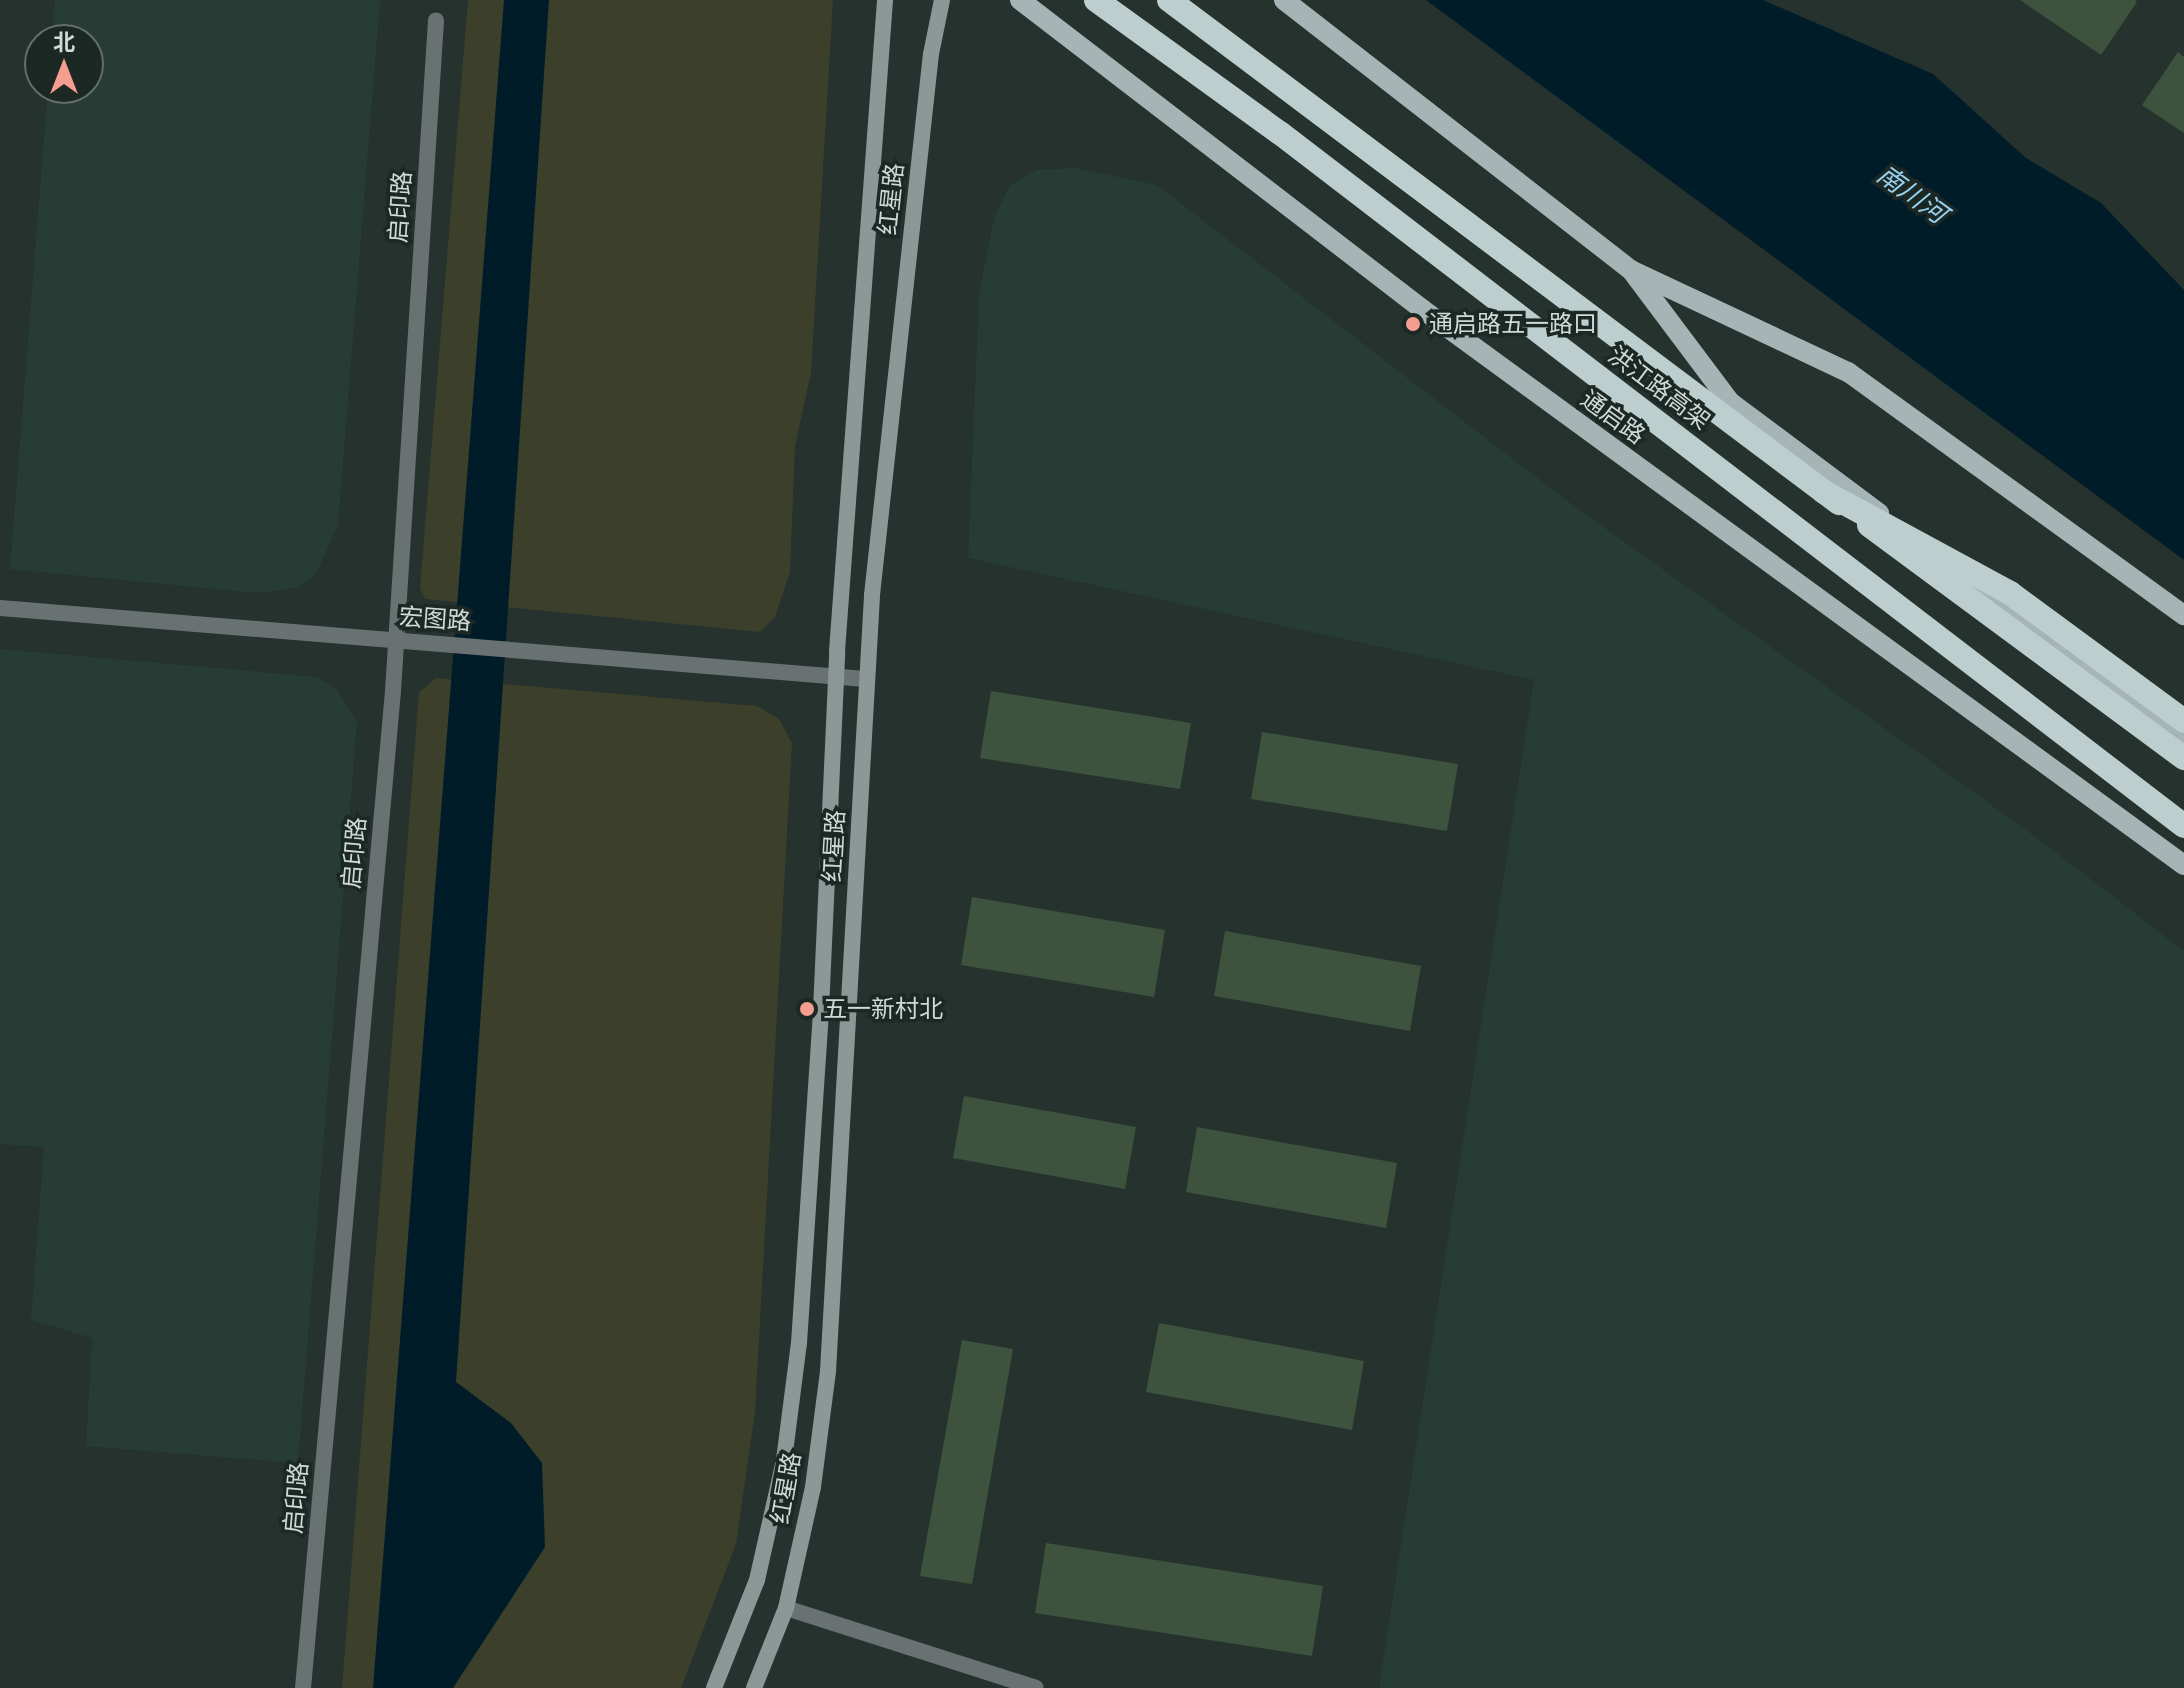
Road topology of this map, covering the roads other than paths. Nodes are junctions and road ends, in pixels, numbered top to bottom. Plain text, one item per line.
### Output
1 (885, 0) edge
2 (942, 0) edge
3 (1020, 0) edge
4 (1096, 0) edge
5 (1169, 0) edge
6 (1284, 0) edge
7 (436, 20) dead end
8 (1631, 270) junction
9 (1824, 492) junction
10 (0, 608) edge
11 (2184, 615) edge
12 (397, 640) junction
13 (836, 677) junction
14 (865, 679) junction
15 (2184, 721) edge
16 (2184, 740) edge
17 (2184, 758) edge
18 (2184, 826) edge
19 (2184, 865) edge
20 (786, 1608) junction
21 (303, 1688) edge
22 (714, 1688) edge
23 (754, 1688) edge
24 (1036, 1688) edge

1 - 13 main road, 红星路
2 - 14 main road, 红星路
3 - 19 main road, 通启路
4 - 18 highway, 洪江路高架
5 - 9 highway, 洪江路高架
6 - 8 main road
7 - 12 street, 启印路
8 - 11 main road
8 - 16 main road
9 - 15 highway, bridge
9 - 17 highway, 洪江路高架, bridge
10 - 12 street, 宏图路
12 - 13 street, 宏图路
12 - 21 street, 启印路
13 - 14 street, 宏图路
13 - 22 main road, 红星路
14 - 20 main road, 红星路
20 - 23 main road, 红星路
20 - 24 street

